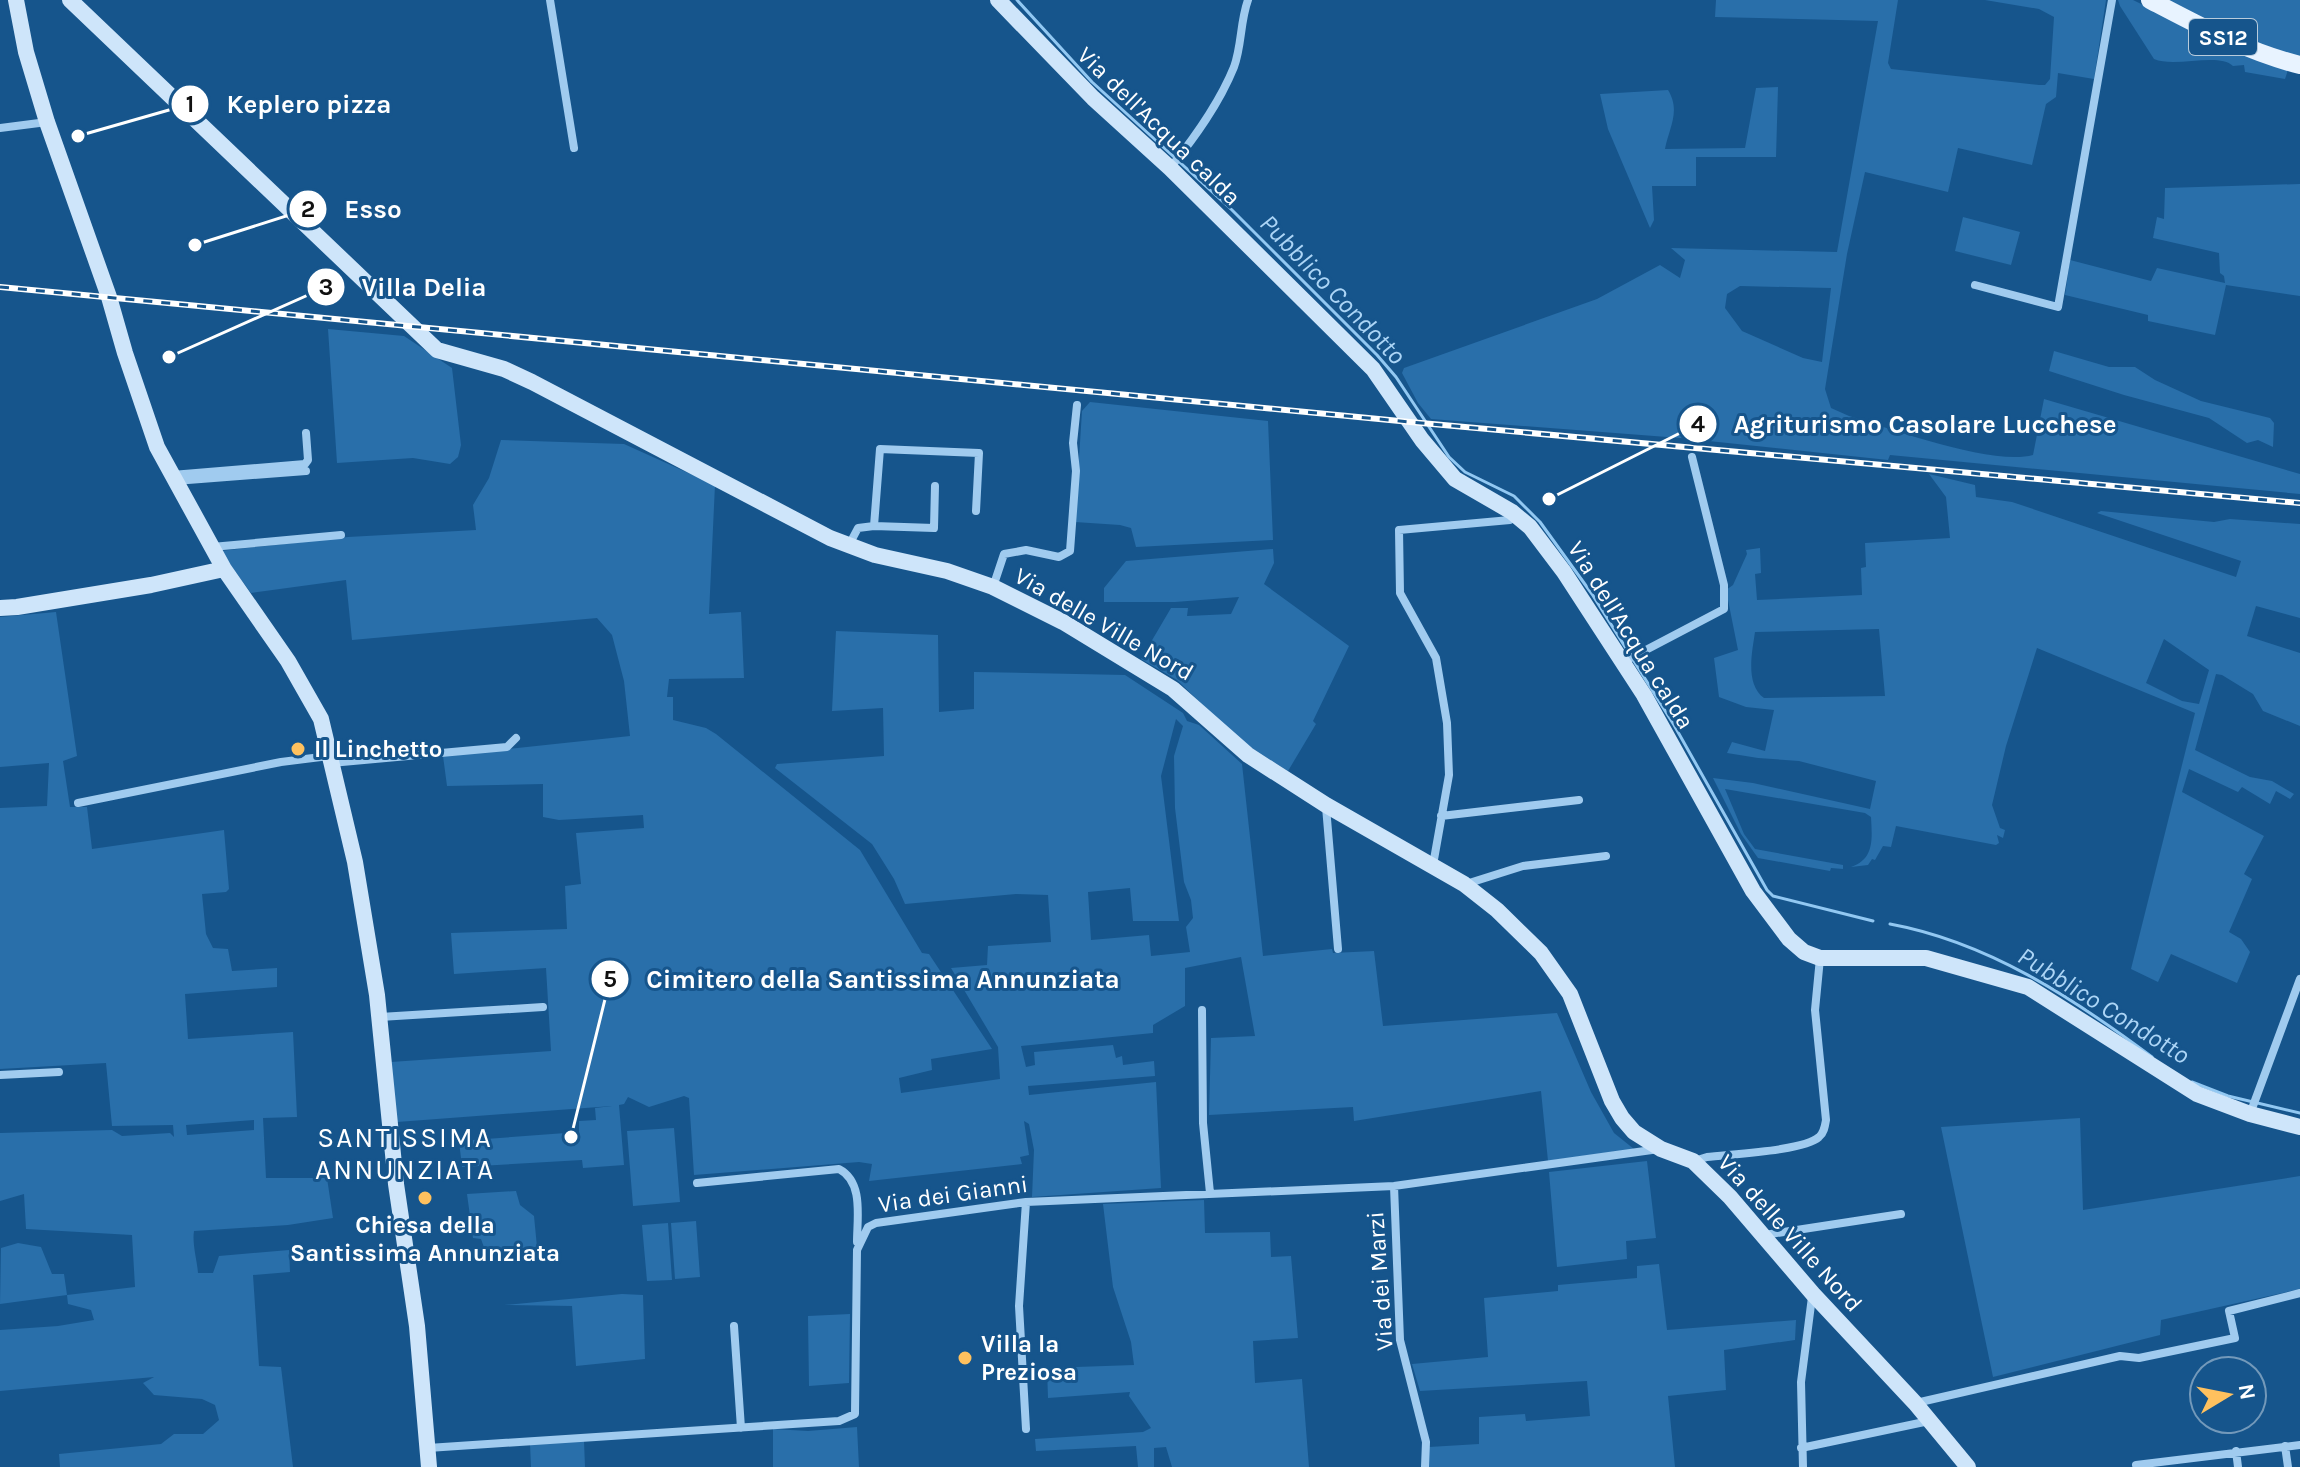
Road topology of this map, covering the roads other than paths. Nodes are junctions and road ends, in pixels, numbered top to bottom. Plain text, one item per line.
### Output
1 (16, 0) edge
2 (70, 0) edge
3 (550, 0) edge
4 (998, 0) edge
5 (1248, 0) edge
6 (2112, 0) edge
7 (2150, 0) edge
8 (2300, 65) edge
9 (47, 122) junction
10 (0, 128) edge
11 (574, 148) dead end
12 (1172, 165) junction
13 (1975, 285) dead end
14 (1077, 405) dead end
15 (306, 433) dead end
16 (1692, 457) dead end
17 (306, 471) dead end
18 (173, 478) junction
19 (935, 486) dead end
20 (976, 511) dead end
21 (1517, 516) junction
22 (874, 526) junction
23 (341, 535) dead end
24 (849, 545) junction
25 (212, 548) junction
26 (224, 569) junction
27 (993, 587) junction
28 (0, 608) edge
29 (1626, 660) junction
30 (516, 738) dead end
31 (330, 759) junction
32 (1579, 800) dead end
33 (78, 803) dead end
34 (1326, 805) junction
35 (1441, 816) junction
36 (1606, 856) dead end
37 (1433, 867) junction
38 (1464, 884) junction
39 (1338, 949) dead end
40 (1820, 958) junction
41 (2300, 979) edge
42 (543, 1007) dead end
43 (1202, 1010) dead end
44 (378, 1017) junction
45 (59, 1072) dead end
46 (0, 1075) edge
47 (2250, 1114) junction
48 (2300, 1128) edge
49 (1661, 1149) junction
50 (1693, 1161) junction
51 (697, 1183) dead end
52 (1394, 1186) junction
53 (1210, 1193) junction
54 (1026, 1202) junction
55 (1901, 1214) dead end
56 (1762, 1235) junction
57 (857, 1250) junction
58 (2300, 1293) edge
59 (1813, 1294) junction
60 (734, 1326) dead end
61 (1915, 1403) junction
62 (1929, 1421) junction
63 (741, 1428) junction
64 (1026, 1429) dead end
65 (2300, 1445) edge
66 (2285, 1446) junction
67 (428, 1448) junction
68 (1801, 1448) junction
69 (2236, 1451) junction
70 (2185, 1463) edge
71 (2136, 1465) dead end
72 (429, 1467) edge
73 (1425, 1467) edge
74 (1803, 1467) edge
75 (1968, 1467) edge
76 (2238, 1467) edge
77 (2288, 1467) edge

1 - 9 street
2 - 24 street, Via delle Ville Nord
3 - 11 street
4 - 12 street, Via dell'Acqua calda
5 - 12 street
6 - 13 street
7 - 8 main road, SS12
9 - 10 street
9 - 18 street
12 - 21 street, Via dell'Acqua calda
14 - 27 street
15 - 18 street
16 - 29 street
17 - 18 street
18 - 25 street
19 - 22 street
20 - 22 street
21 - 29 street, Via dell'Acqua calda
21 - 35 street
22 - 24 street
23 - 25 street
24 - 27 street, Via delle Ville Nord
25 - 26 street
26 - 28 street
26 - 31 street
27 - 34 street, Via delle Ville Nord
29 - 40 street, Via dell'Acqua calda
30 - 31 street
31 - 33 street
31 - 44 street
32 - 35 street
34 - 37 street, Via delle Ville Nord
34 - 39 street
35 - 37 street
36 - 38 street
37 - 38 street, Via delle Ville Nord
38 - 49 street, Via delle Ville Nord
40 - 47 street
40 - 50 street
41 - 47 street
42 - 44 street
43 - 53 street
44 - 67 street
45 - 46 street
47 - 48 street
49 - 50 street, Via delle Ville Nord
49 - 52 street, Via dei Gianni
50 - 56 street, Via delle Ville Nord
51 - 57 street
52 - 53 street, Via dei Gianni
52 - 73 street, Via dei Marzi
53 - 54 street, Via dei Gianni
54 - 57 street, Via dei Gianni
54 - 64 street
55 - 56 street
56 - 59 street, Via delle Ville Nord
57 - 63 street
58 - 61 street
59 - 61 street, Via delle Ville Nord
59 - 68 street
60 - 63 street
61 - 62 street, Via delle Ville Nord
62 - 68 street
62 - 75 street, Via delle Ville Nord
63 - 67 street
65 - 66 street
66 - 69 street
66 - 77 street
67 - 72 street
68 - 74 street
69 - 70 street
69 - 76 street
70 - 71 street

